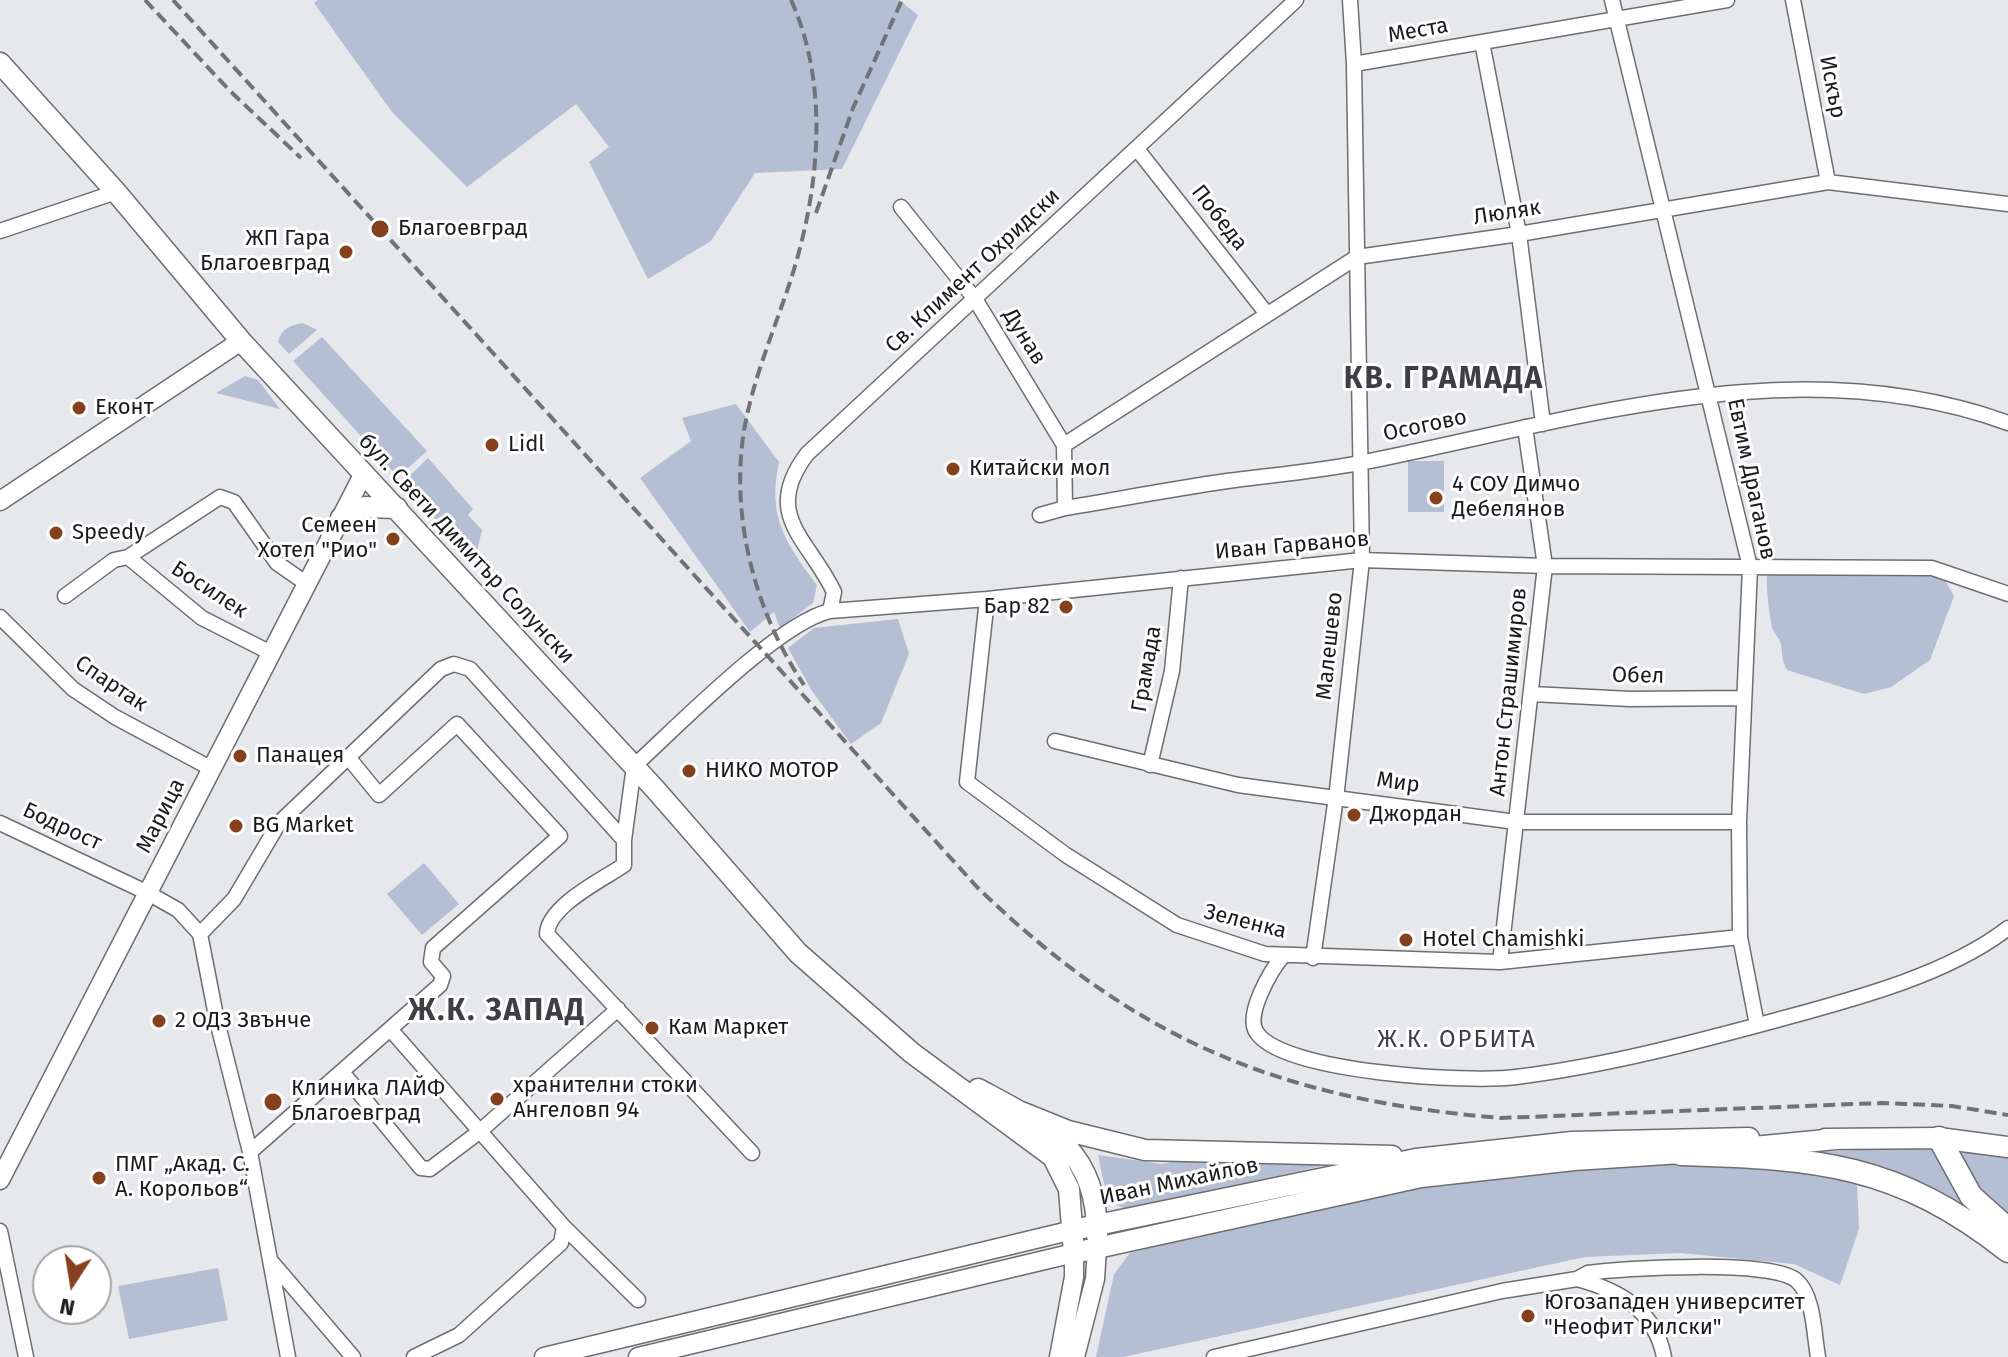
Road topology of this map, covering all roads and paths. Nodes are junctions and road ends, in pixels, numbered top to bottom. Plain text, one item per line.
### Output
1 (1296, 0) edge
2 (1350, 0) edge
3 (1612, 0) edge
4 (1727, 0) edge
5 (1793, 0) edge
6 (1617, 19) junction
7 (1482, 42) junction
8 (0, 63) edge
9 (1354, 64) junction
10 (1137, 149) junction
11 (1828, 182) junction
12 (116, 192) junction
13 (2008, 204) edge
14 (901, 207) dead end
15 (1663, 208) junction
16 (0, 231) edge
17 (1519, 234) junction
18 (1357, 257) junction
19 (975, 299) junction
20 (1267, 314) junction
21 (241, 341) junction
22 (1710, 394) junction
23 (2008, 423) edge
24 (1543, 424) junction
25 (1525, 427) junction
26 (1064, 445) junction
27 (1361, 463) junction
28 (364, 473) junction
29 (0, 501) edge
30 (397, 508) junction
31 (1065, 508) junction
32 (1040, 515) dead end
33 (341, 518) junction
34 (128, 557) junction
35 (1362, 560) junction
36 (1545, 566) junction
37 (1750, 567) junction
38 (1181, 578) junction
39 (307, 584) junction
40 (2008, 594) edge
41 (65, 596) dead end
42 (987, 599) junction
43 (830, 611) junction
44 (0, 617) edge
45 (271, 653) junction
46 (1532, 694) junction
47 (1744, 698) junction
48 (1055, 741) dead end
49 (348, 757) junction
50 (1150, 765) junction
51 (634, 766) junction
52 (212, 769) junction
53 (1336, 796) junction
54 (1516, 822) junction
55 (1739, 822) junction
56 (0, 823) edge
57 (624, 840) junction
58 (148, 893) junction
59 (2008, 928) edge
60 (200, 934) junction
61 (1740, 937) junction
62 (1283, 956) junction
63 (1313, 958) junction
64 (1500, 962) junction
65 (618, 1009) junction
66 (1757, 1025) junction
67 (390, 1029) junction
68 (912, 1053) junction
69 (342, 1072) junction
70 (1021, 1112) junction
71 (479, 1132) junction
72 (1939, 1138) junction
73 (1836, 1139) junction
74 (2008, 1147) edge
75 (250, 1152) junction
76 (752, 1153) dead end
77 (1681, 1154) junction
78 (1416, 1159) junction
79 (0, 1180) edge
80 (1097, 1224) junction
81 (564, 1227) junction
82 (2008, 1229) edge
83 (1073, 1230) junction
84 (0, 1231) edge
85 (1097, 1248) junction
86 (2008, 1251) edge
87 (1074, 1253) junction
88 (267, 1257) junction
89 (1577, 1279) junction
90 (638, 1300) dead end
91 (26, 1357) edge
92 (288, 1357) edge
93 (353, 1357) edge
94 (414, 1357) edge
95 (544, 1357) edge
96 (638, 1357) edge
97 (1059, 1357) edge
98 (1075, 1357) edge
99 (1214, 1357) edge
100 (1664, 1357) edge
101 (1818, 1357) edge

1 - 10 street, Св. Климент Охридски
2 - 9 street, Малешево
3 - 6 street, Евтим Драганов
4 - 6 street, Места
5 - 11 street, Искър
6 - 7 street, Места
6 - 15 street, Евтим Драганов
7 - 9 street, Места
7 - 17 street
8 - 12 main road, бул. Свети Димитър Солунски
9 - 18 street, Малешево
10 - 19 street, Св. Климент Охридски
10 - 20 street, Победа
11 - 13 street, Люляк
11 - 15 street, Люляк
12 - 16 street
12 - 21 main road, бул. Свети Димитър Солунски
14 - 19 street, Дунав
15 - 17 street, Люляк
15 - 22 street, Евтим Драганов
17 - 18 street, Люляк
17 - 24 street
18 - 20 street, Люляк
18 - 27 street, Малешево
19 - 26 street, Дунав
19 - 43 street, Св. Климент Охридски
20 - 26 street, Люляк
21 - 28 main road, бул. Свети Димитър Солунски
21 - 29 street
22 - 23 street, Осогово
22 - 24 street, Осогово
22 - 37 street, Евтим Драганов
24 - 25 street, Осогово
25 - 27 street, Осогово
25 - 36 street, Антон Страшимиров
26 - 31 street
27 - 31 street, Осогово
27 - 35 street, Малешево
28 - 30 main road, бул. Свети Димитър Солунски
28 - 33 street, Марица
30 - 33 main road
30 - 51 main road, бул. Свети Димитър Солунски
31 - 32 street, Осогово
33 - 39 street, Марица
34 - 39 street
34 - 41 street
34 - 45 street, Босилек
35 - 36 street, Иван Гарванов
35 - 38 street, Иван Гарванов
35 - 53 street, Малешево
36 - 37 street, Иван Гарванов
36 - 46 street, Антон Страшимиров
37 - 40 street, Иван Гарванов
37 - 47 street, Евтим Драганов
38 - 42 street, Иван Гарванов
38 - 50 street, Грамада
39 - 45 street, Марица
42 - 43 street, Иван Гарванов
42 - 62 street, Зеленка
43 - 51 street, Иван Гарванов
44 - 52 street, Спартак
45 - 52 street, Марица
46 - 47 street, Обел
46 - 54 street, Антон Страшимиров
47 - 55 street, Евтим Драганов
48 - 50 street, Мир
49 - 57 street
49 - 60 street
49 - 67 street
50 - 53 street, Мир
51 - 57 street
51 - 68 main road, бул. Свети Димитър Солунски
52 - 58 street, Марица
53 - 54 street, Мир
53 - 63 street, Малешево
54 - 55 street, Мир
54 - 64 street, Антон Страшимиров
55 - 61 street, Евтим Драганов
56 - 58 street, Бодрост
57 - 65 street
58 - 60 street, Бодрост
58 - 79 street, Марица
59 - 66 street
60 - 75 street
61 - 64 street, Зеленка
61 - 66 street, Евтим Драганов
62 - 63 street, Зеленка
62 - 66 street
63 - 64 street, Зеленка
65 - 71 street
65 - 76 street
67 - 69 street
67 - 71 street
68 - 70 main road, бул. Свети Димитър Солунски
68 - 83 main road, бул. Свети Димитър Солунски
69 - 71 street
69 - 75 street
70 - 78 main road
70 - 80 main road, бул. Свети Димитър Солунски
71 - 81 street
72 - 73 main road, Иван Михайлов
72 - 74 main road, Иван Михайлов
72 - 82 main road
73 - 77 main road, Иван Михайлов
73 - 78 main road, Иван Михайлов
75 - 88 street
77 - 85 main road, Иван Михайлов
77 - 86 main road
78 - 80 main road, Иван Михайлов
80 - 83 main road, Иван Михайлов
80 - 85 main road, бул. Свети Димитър Солунски
81 - 90 street
81 - 94 street
83 - 87 main road, бул. Свети Димитър Солунски
83 - 95 street, Иван Михайлов
84 - 91 street
85 - 87 main road, Иван Михайлов
85 - 98 street
87 - 96 street, Иван Михайлов
87 - 97 street
88 - 92 street
88 - 93 street
89 - 99 street
89 - 100 street
89 - 101 street

